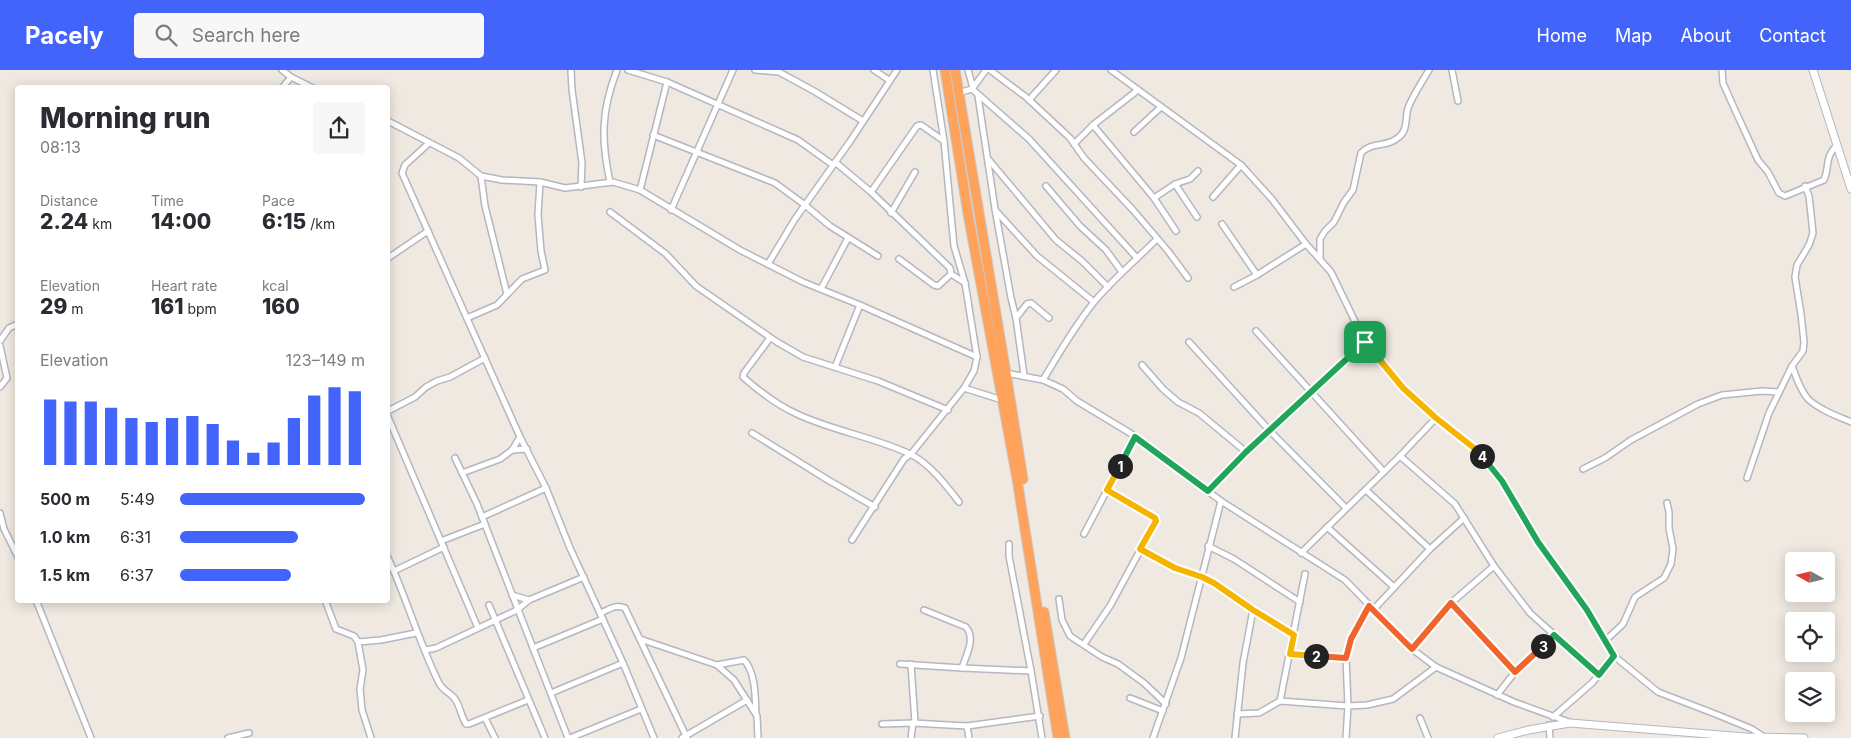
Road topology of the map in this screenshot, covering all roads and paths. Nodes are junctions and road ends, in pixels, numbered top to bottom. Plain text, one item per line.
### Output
1 (282, 70) edge
2 (571, 70) edge
3 (617, 70) edge
4 (628, 70) edge
5 (733, 70) edge
6 (755, 70) edge
7 (874, 70) edge
8 (897, 70) edge
9 (933, 70) edge
10 (945, 70) edge
11 (955, 70) edge
12 (968, 70) edge
13 (986, 70) edge
14 (990, 70) edge
15 (1056, 70) edge
16 (1111, 70) edge
17 (1429, 70) edge
18 (1452, 70) edge
19 (1722, 70) edge
20 (1813, 70) edge
21 (291, 77) junction
22 (889, 80) junction
23 (667, 82) junction
24 (284, 85) edge
25 (307, 85) edge
26 (972, 89) junction
27 (1138, 90) junction
28 (958, 93) junction
29 (978, 96) junction
30 (1029, 100) junction
31 (1458, 100) dead end
32 (717, 104) junction
33 (1161, 107) junction
34 (863, 121) junction
35 (390, 122) edge
36 (1093, 125) junction
37 (1134, 132) dead end
38 (653, 134) junction
39 (944, 141) junction
40 (430, 143) junction
41 (1074, 144) junction
42 (1836, 146) junction
43 (697, 152) junction
44 (988, 159) junction
45 (834, 164) junction
46 (1241, 165) junction
47 (1198, 171) dead end
48 (915, 172) dead end
49 (481, 176) junction
50 (540, 182) junction
51 (610, 182) junction
52 (1175, 184) junction
53 (1046, 186) dead end
54 (1805, 186) junction
55 (581, 187) junction
56 (1851, 189) edge
57 (640, 190) junction
58 (871, 192) junction
59 (1213, 197) dead end
60 (1154, 198) junction
61 (805, 205) junction
62 (995, 209) junction
63 (671, 210) junction
64 (610, 212) dead end
65 (891, 213) junction
66 (1197, 217) dead end
67 (1222, 224) dead end
68 (1176, 230) dead end
69 (428, 231) junction
70 (848, 238) junction
71 (1157, 238) junction
72 (1306, 244) junction
73 (878, 256) dead end
74 (390, 257) edge
75 (899, 258) dead end
76 (1138, 258) junction
77 (1320, 259) junction
78 (768, 264) junction
79 (1122, 272) junction
80 (951, 274) junction
81 (1257, 275) junction
82 (1188, 278) dead end
83 (965, 283) junction
84 (1108, 286) junction
85 (1234, 287) dead end
86 (821, 290) junction
87 (507, 294) junction
88 (1094, 302) junction
89 (860, 305) junction
90 (467, 318) junction
91 (1016, 318) junction
92 (1049, 318) dead end
93 (15, 325) edge
94 (1256, 331) dead end
95 (770, 338) junction
96 (0, 341) edge
97 (1189, 342) dead end
98 (1365, 342) junction
99 (0, 346) edge
100 (978, 357) junction
101 (485, 358) junction
102 (1142, 365) dead end
103 (1792, 366) junction
104 (835, 367) junction
105 (1006, 373) junction
106 (1024, 375) junction
107 (1043, 380) junction
108 (0, 387) edge
109 (964, 388) junction
110 (1311, 391) junction
111 (1779, 392) junction
112 (1002, 400) junction
113 (390, 410) edge
114 (948, 410) junction
115 (1436, 418) junction
116 (390, 422) edge
117 (1851, 422) edge
118 (1270, 430) junction
119 (752, 433) dead end
120 (520, 437) junction
121 (1135, 437) junction
122 (526, 448) junction
123 (512, 450) junction
124 (1246, 452) junction
125 (911, 454) junction
126 (1400, 456) junction
127 (455, 458) dead end
128 (1582, 469) dead end
129 (1384, 472) junction
130 (462, 473) junction
131 (1020, 478) junction
132 (1747, 478) dead end
133 (546, 488) junction
134 (1107, 490) junction
135 (1366, 490) junction
136 (1208, 491) junction
137 (1221, 501) junction
138 (958, 502) dead end
139 (1667, 503) dead end
140 (875, 507) junction
141 (1346, 508) junction
142 (0, 514) edge
143 (482, 517) junction
144 (1464, 518) junction
145 (485, 524) junction
146 (1327, 527) junction
147 (1084, 534) dead end
148 (852, 540) dead end
149 (441, 541) junction
150 (1009, 544) dead end
151 (1208, 546) junction
152 (444, 547) junction
153 (1140, 549) junction
154 (1430, 549) junction
155 (15, 551) edge
156 (1301, 553) junction
157 (390, 562) edge
158 (1494, 566) junction
159 (394, 570) junction
160 (1304, 574) dead end
161 (584, 577) junction
162 (1202, 577) junction
163 (1394, 587) junction
164 (512, 595) junction
165 (1059, 599) dead end
166 (529, 600) junction
167 (1300, 602) junction
168 (37, 603) edge
169 (326, 603) edge
170 (1451, 603) junction
171 (489, 605) dead end
172 (1371, 608) junction
173 (518, 610) junction
174 (924, 610) dead end
175 (1253, 610) junction
176 (601, 612) junction
177 (603, 619) junction
178 (495, 621) junction
179 (478, 628) junction
180 (416, 632) junction
181 (1294, 635) junction
182 (1554, 635) junction
183 (640, 639) junction
184 (1605, 641) junction
185 (358, 642) junction
186 (1084, 644) junction
187 (533, 648) junction
188 (1412, 649) junction
189 (425, 650) junction
190 (1290, 654) junction
191 (1614, 656) junction
192 (1346, 658) junction
193 (623, 663) junction
194 (900, 664) dead end
195 (911, 664) junction
196 (717, 665) junction
197 (1436, 667) junction
198 (962, 668) junction
199 (1032, 671) junction
200 (1515, 672) junction
201 (1599, 675) junction
202 (551, 693) junction
203 (1497, 695) junction
204 (1130, 698) dead end
205 (528, 700) junction
206 (746, 700) junction
207 (1280, 701) junction
208 (1166, 704) junction
209 (1348, 706) junction
210 (641, 709) junction
211 (1163, 711) junction
212 (1237, 714) junction
213 (756, 716) junction
214 (1040, 716) junction
215 (1553, 717) junction
216 (485, 718) junction
217 (1420, 718) dead end
218 (914, 723) junction
219 (1570, 723) junction
220 (882, 724) dead end
221 (967, 726) junction
222 (1549, 726) junction
223 (249, 733) dead end
224 (1763, 736) junction
225 (685, 737) edge
226 (1746, 737) edge
227 (90, 738) edge
228 (228, 738) edge
229 (371, 738) edge
230 (495, 738) edge
231 (545, 738) edge
232 (569, 738) edge
233 (654, 738) edge
234 (758, 738) edge
235 (911, 738) edge
236 (969, 738) edge
237 (1042, 738) edge
238 (1058, 738) edge
239 (1065, 738) edge
240 (1154, 738) edge
241 (1235, 738) edge
242 (1346, 738) edge
243 (1428, 738) edge
244 (1498, 738) edge
245 (1550, 738) edge
246 (1804, 738) edge

1 - 21 street
2 - 55 street
3 - 51 street
4 - 23 street
5 - 32 street
6 - 34 street
7 - 22 street
8 - 22 street
9 - 39 street
10 - 112 highway
11 - 28 highway
12 - 26 street
13 - 26 street
14 - 30 street
15 - 30 street
16 - 27 street
17 - 77 street
18 - 31 street
19 - 54 street
20 - 42 street
21 - 24 street
21 - 25 street
22 - 34 street
23 - 32 street
23 - 38 street
26 - 28 street
26 - 29 street
27 - 33 street
27 - 36 street
28 - 105 highway
29 - 44 street
29 - 76 street
30 - 41 street
32 - 43 street
32 - 45 street
33 - 37 street
33 - 46 street
34 - 45 street
35 - 40 street
36 - 41 street
36 - 60 street
38 - 43 street
38 - 57 street
39 - 58 street
39 - 83 street
40 - 49 street
40 - 69 street
41 - 71 street
42 - 54 street
42 - 56 street
43 - 61 street
43 - 63 street
44 - 62 street
44 - 84 street
45 - 58 street
45 - 61 street
46 - 59 street
46 - 72 street
47 - 52 street
48 - 65 street
49 - 50 street
49 - 87 street
50 - 55 street
50 - 87 street
51 - 55 street
51 - 57 street
52 - 60 street
52 - 66 street
53 - 79 street
54 - 103 street
57 - 63 street
58 - 65 street
60 - 68 street
61 - 70 street
61 - 78 street
62 - 88 street
62 - 91 street
63 - 78 street
64 - 95 street
65 - 80 street
67 - 81 street
69 - 74 street
69 - 90 street
70 - 73 street
70 - 86 street
71 - 76 street
71 - 82 street
72 - 77 street
72 - 81 street
75 - 80 street
76 - 79 street
77 - 98 street
78 - 86 street
79 - 84 street
80 - 83 street
81 - 85 street
83 - 100 street
84 - 88 street
86 - 89 street
87 - 90 street
88 - 107 street
89 - 100 street
89 - 104 street
90 - 101 street
91 - 92 street
91 - 106 street
93 - 96 street
94 - 110 street
95 - 104 street
95 - 125 street
97 - 118 street
98 - 110 street
98 - 115 street
99 - 108 street
100 - 109 street
101 - 113 street
101 - 120 street
102 - 124 street
103 - 111 street
103 - 117 street
104 - 114 street
105 - 106 street
105 - 131 highway
106 - 107 street
107 - 121 street
109 - 112 street
109 - 114 street
110 - 118 street
110 - 129 street
111 - 128 street
111 - 132 street
112 - 131 highway
114 - 125 street
115 - 126 street
115 - 184 street
116 - 149 street
118 - 124 street
118 - 141 street
119 - 140 street
120 - 122 street
120 - 123 street
121 - 134 street
121 - 136 street
122 - 123 street
122 - 133 street
123 - 130 street
124 - 136 street
125 - 138 street
125 - 140 street
126 - 129 street
126 - 144 street
127 - 130 street
129 - 135 street
130 - 143 street
131 - 238 highway
131 - 239 highway
133 - 143 street
133 - 161 street
134 - 147 street
134 - 153 street
135 - 141 street
135 - 154 street
136 - 137 street
137 - 151 street
137 - 156 street
139 - 184 street
140 - 148 street
141 - 146 street
142 - 155 street
143 - 145 street
144 - 154 street
144 - 158 street
145 - 149 street
145 - 164 street
146 - 156 street
146 - 163 street
149 - 152 street
150 - 199 street
151 - 162 street
151 - 167 street
152 - 159 street
152 - 179 street
153 - 162 street
153 - 186 street
154 - 163 street
156 - 172 street
157 - 159 street
158 - 170 street
158 - 182 street
159 - 180 street
160 - 167 street
161 - 166 street
161 - 176 street
162 - 175 street
162 - 208 street
163 - 172 street
164 - 166 street
164 - 173 street
165 - 186 street
166 - 173 street
167 - 181 street
168 - 227 street
169 - 185 street
170 - 188 street
170 - 200 street
171 - 178 street
172 - 188 street
172 - 192 street
173 - 178 street
173 - 187 street
174 - 198 street
175 - 181 street
175 - 212 street
176 - 177 street
176 - 183 street
177 - 187 street
177 - 193 street
178 - 179 street
178 - 205 street
179 - 189 street
180 - 185 street
180 - 189 street
181 - 190 street
182 - 200 street
182 - 201 street
183 - 196 street
183 - 225 street
184 - 191 street
185 - 229 street
186 - 208 street
187 - 202 street
188 - 197 street
189 - 216 street
190 - 192 street
190 - 207 street
191 - 201 street
191 - 224 street
192 - 209 street
193 - 202 street
193 - 210 street
194 - 195 street
195 - 198 street
195 - 218 street
196 - 206 street
196 - 213 street
197 - 203 street
197 - 209 street
198 - 199 street
199 - 214 street
200 - 203 street
201 - 215 street
202 - 232 street
203 - 215 street
204 - 211 street
205 - 216 street
205 - 231 street
206 - 213 street
206 - 225 street
207 - 209 street
207 - 212 street
208 - 211 street
209 - 242 street
210 - 232 street
210 - 233 street
211 - 240 street
212 - 241 street
213 - 234 street
214 - 221 street
214 - 237 street
215 - 219 street
216 - 230 street
217 - 243 street
218 - 220 street
218 - 221 street
218 - 235 street
219 - 222 street
219 - 226 street
221 - 236 street
222 - 244 street
222 - 245 street
223 - 228 street
224 - 226 street
224 - 246 street

